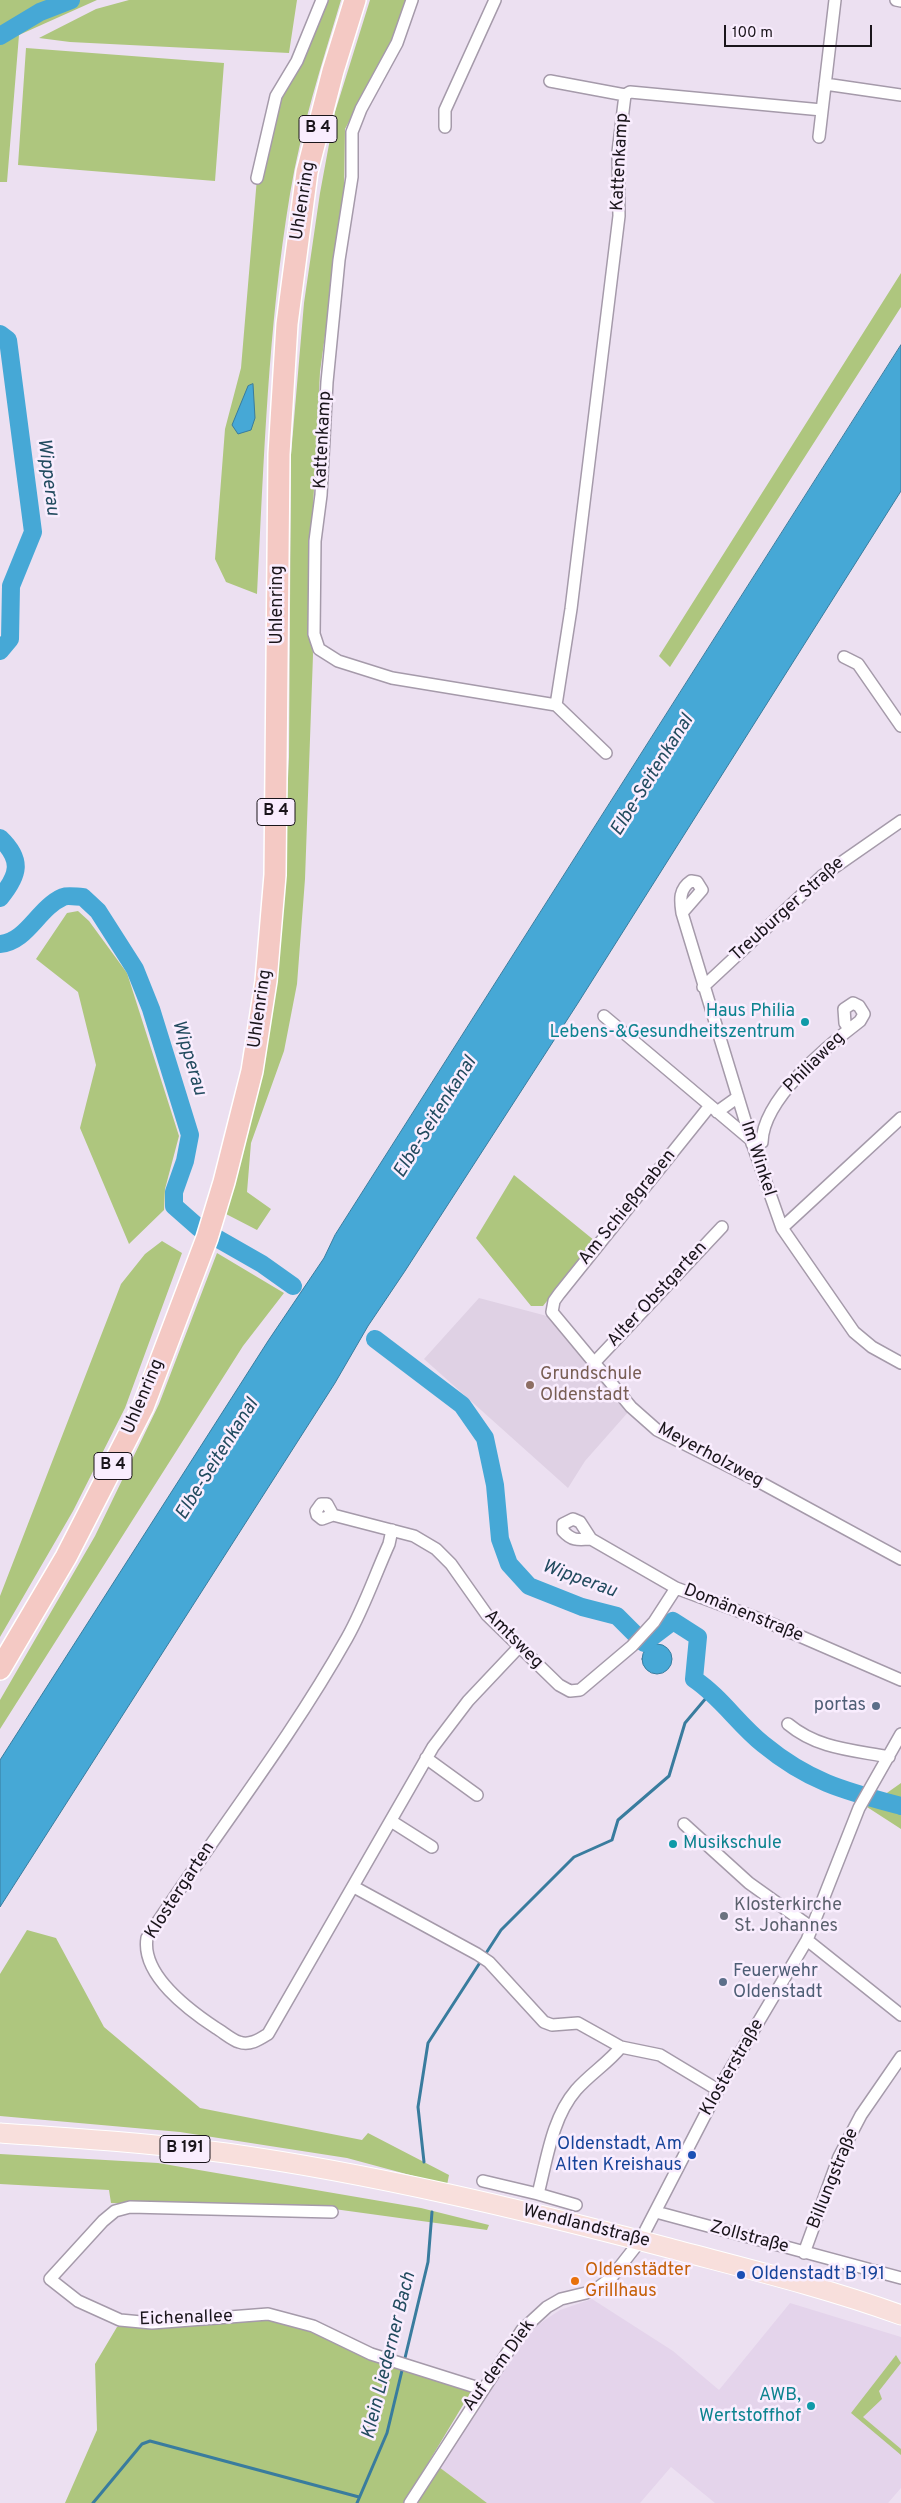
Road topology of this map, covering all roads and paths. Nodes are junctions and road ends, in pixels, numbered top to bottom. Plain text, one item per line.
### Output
1 (322, 0) edge
2 (355, 0) edge
3 (412, 0) edge
4 (495, 0) edge
5 (835, 0) edge
6 (896, 0) edge
7 (901, 0) edge
8 (550, 81) dead end
9 (825, 84) junction
10 (625, 95) junction
11 (901, 95) edge
12 (822, 110) junction
13 (445, 127) dead end
14 (819, 137) dead end
15 (257, 178) dead end
16 (844, 657) dead end
17 (556, 705) junction
18 (901, 726) edge
19 (606, 753) dead end
20 (901, 821) edge
21 (682, 913) dead end
22 (703, 987) junction
23 (604, 1016) dead end
24 (849, 1030) dead end
25 (738, 1097) junction
26 (713, 1110) junction
27 (901, 1118) edge
28 (752, 1142) junction
29 (722, 1227) dead end
30 (782, 1228) junction
31 (552, 1312) joint
32 (901, 1363) edge
33 (593, 1364) junction
34 (334, 1515) dead end
35 (392, 1530) junction
36 (591, 1539) dead end
37 (901, 1559) edge
38 (676, 1588) junction
39 (519, 1647) junction
40 (0, 1669) edge
41 (901, 1680) edge
42 (788, 1724) dead end
43 (901, 1734) edge
44 (889, 1757) junction
45 (426, 1758) junction
46 (477, 1795) dead end
47 (391, 1822) junction
48 (684, 1824) dead end
49 (432, 1847) dead end
50 (354, 1887) junction
51 (809, 1934) junction
52 (901, 2015) edge
53 (621, 2047) junction
54 (901, 2057) edge
55 (718, 2090) junction
56 (0, 2133) edge
57 (483, 2181) dead end
58 (538, 2194) junction
59 (576, 2205) dead end
60 (332, 2212) dead end
61 (656, 2212) junction
62 (640, 2241) junction
63 (804, 2253) junction
64 (901, 2278) edge
65 (901, 2315) edge
66 (482, 2389) junction
67 (410, 2503) edge

1 - 15 street
2 - 40 highway, Uhlenring / B 4
3 - 17 street, Kattenkamp
4 - 13 street
5 - 9 street
6 - 7 street
8 - 10 street, Kattenkamp
9 - 11 street
9 - 12 street
10 - 12 street, Kattenkamp
10 - 17 street, Kattenkamp
12 - 14 street
16 - 18 street
17 - 19 street
20 - 22 street, Treuburger Straße
21 - 22 street, Im Winkel
22 - 25 street, Im Winkel
23 - 26 street
24 - 28 street, Philiaweg
25 - 26 street, Am Schießgraben
25 - 28 street, Im Winkel
26 - 28 street
26 - 31 street, Am Schießgraben
27 - 30 street
28 - 30 street, Im Winkel
29 - 33 street, Alter Obstgarten
30 - 32 street, Im Winkel
31 - 33 street, Meyerholzweg
33 - 37 street, Meyerholzweg
34 - 35 street, Amtsweg
35 - 39 street, Amtsweg
35 - 50 street, Klostergarten
36 - 38 street, Domänenstraße
38 - 39 street, Amtsweg
38 - 41 street, Domänenstraße
39 - 45 street, Klostergarten
42 - 44 street
43 - 44 street, Klosterstraße
44 - 51 street, Klosterstraße
45 - 46 street
45 - 47 street, Klostergarten
47 - 49 street
47 - 50 street, Klostergarten
48 - 51 street
50 - 53 street
51 - 52 street
51 - 55 street, Klosterstraße
53 - 55 street
53 - 58 street
54 - 63 street, Billungstraße
55 - 61 street, Klosterstraße
56 - 62 main road, Wendlandstraße / B 191
57 - 58 street
58 - 59 street
60 - 66 street, Eichenallee
61 - 62 street, Klosterstraße
61 - 63 street, Zollstraße
62 - 65 main road, Wendlandstraße / B 191
62 - 66 street, Auf dem Diek
63 - 64 street, Zollstraße
66 - 67 street, Auf dem Diek

